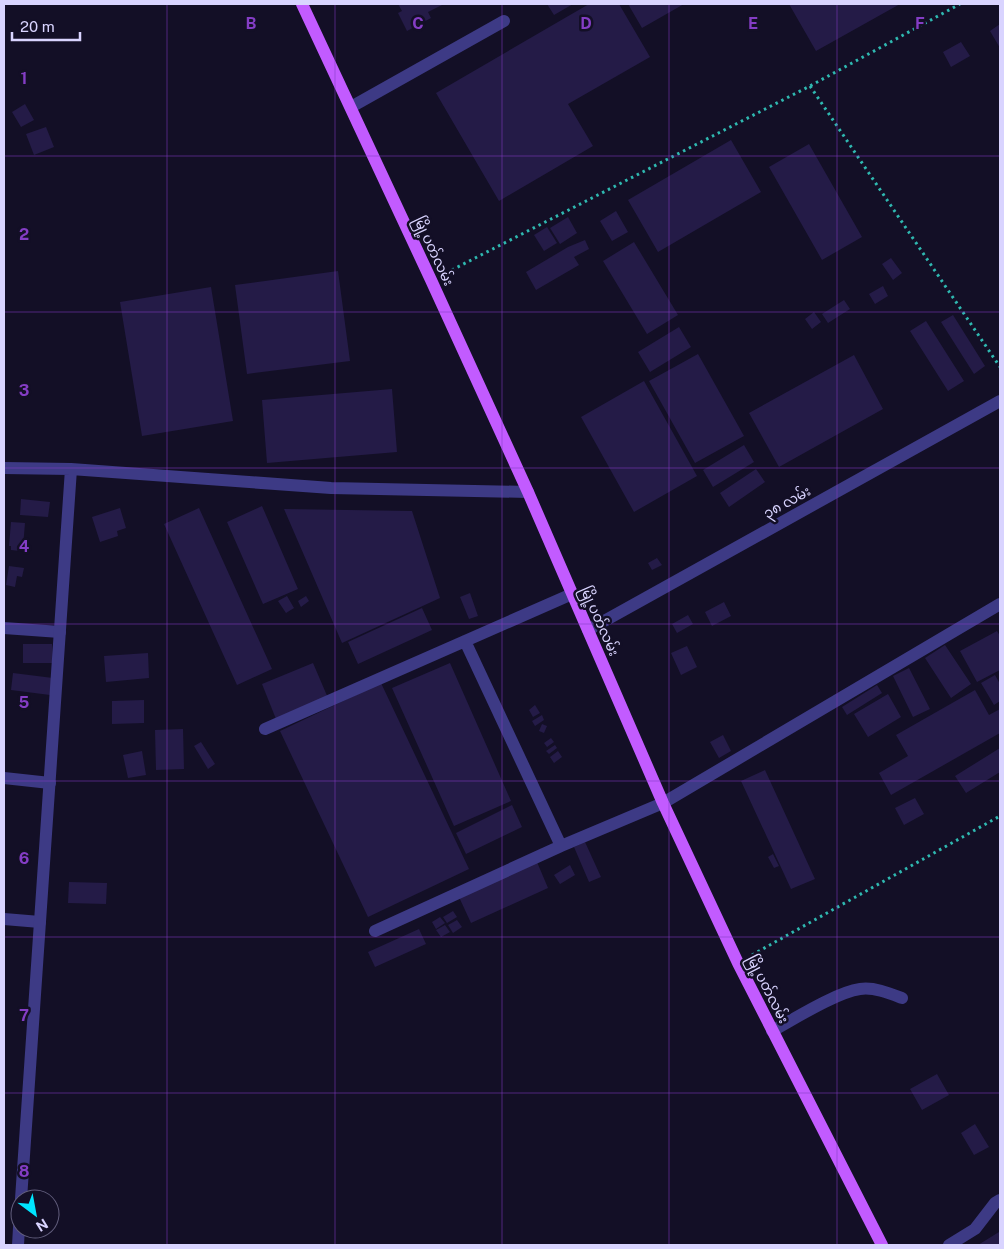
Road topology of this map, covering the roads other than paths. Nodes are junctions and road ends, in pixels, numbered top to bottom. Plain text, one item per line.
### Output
1 (302, 4) edge
2 (504, 21) dead end
3 (351, 107) junction
4 (1000, 401) edge
5 (4, 468) edge
6 (71, 469) junction
7 (528, 492) junction
8 (572, 594) junction
9 (1000, 604) edge
10 (4, 628) edge
11 (588, 630) junction
12 (60, 632) junction
13 (465, 641) junction
14 (265, 729) dead end
15 (4, 778) edge
16 (50, 783) junction
17 (663, 803) junction
18 (561, 846) junction
19 (4, 919) edge
20 (40, 922) junction
21 (374, 931) dead end
22 (902, 998) dead end
23 (772, 1031) junction
24 (22, 1189) edge
25 (1000, 1200) edge
26 (882, 1245) edge
27 (949, 1245) edge

1 - 3 main road, မြို့ပတ်လမ်း
2 - 3 street
3 - 7 main road, မြို့ပတ်လမ်း
4 - 11 street, ၃၈ လမ်း
5 - 6 street
6 - 7 street
6 - 12 street
7 - 8 main road, မြို့ပတ်လမ်း
8 - 11 main road, မြို့ပတ်လမ်း
8 - 13 street
9 - 17 street
10 - 12 street
11 - 17 main road, မြို့ပတ်လမ်း
12 - 16 street
13 - 14 street
13 - 18 street
15 - 16 street
16 - 20 street
17 - 18 street
17 - 23 main road, မြို့ပတ်လမ်း
18 - 21 street
19 - 20 street
20 - 24 street
22 - 23 street
23 - 26 main road, မြို့ပတ်လမ်း
25 - 27 street

